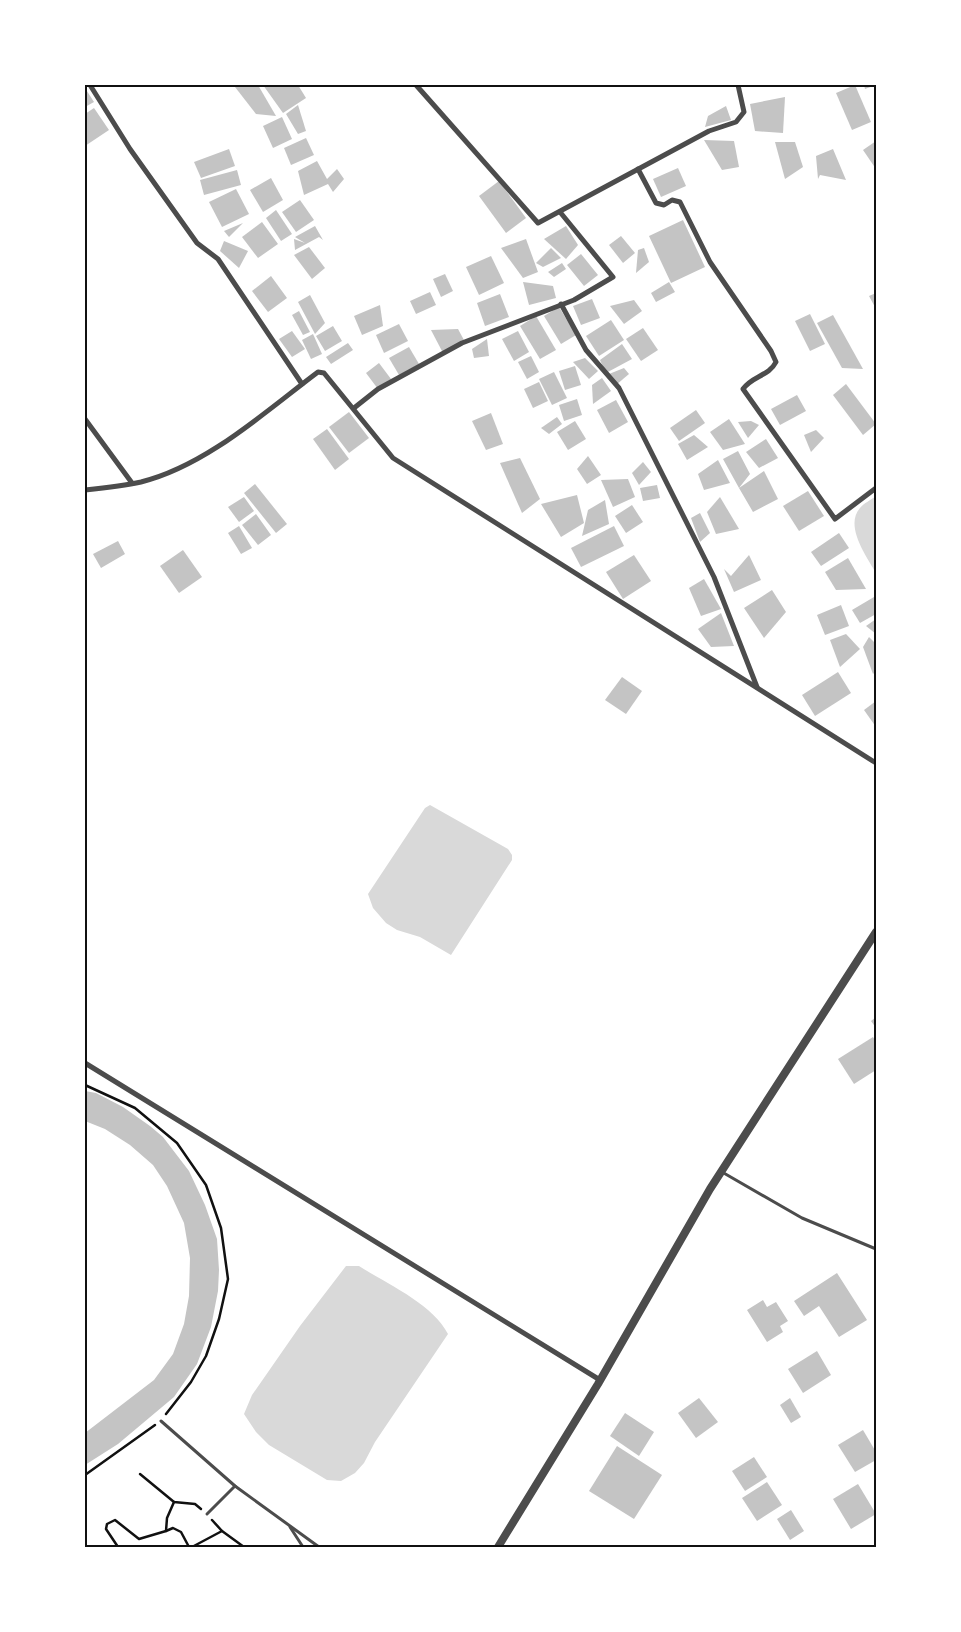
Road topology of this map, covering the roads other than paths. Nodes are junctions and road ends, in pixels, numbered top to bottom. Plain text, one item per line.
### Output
1 (90, 85) edge
2 (416, 85) edge
3 (738, 85) edge
4 (638, 169) junction
5 (560, 212) junction
6 (561, 304) junction
7 (302, 384) junction
8 (354, 408) junction
9 (85, 419) edge
10 (132, 483) junction
11 (876, 488) edge
12 (85, 490) edge
13 (757, 688) junction
14 (876, 763) edge
15 (876, 932) edge
16 (85, 1063) edge
17 (722, 1172) junction
18 (876, 1249) edge
19 (600, 1380) junction
20 (160, 1421) road end
21 (235, 1486) junction
22 (207, 1514) road end
23 (287, 1523) junction
24 (304, 1547) edge
25 (319, 1547) edge
26 (498, 1547) edge

1 - 7 street
2 - 5 street
3 - 4 street
4 - 5 street
4 - 11 street
5 - 6 street
6 - 8 street
6 - 13 street
7 - 8 street
7 - 10 street
8 - 13 street
9 - 10 street
10 - 12 street
13 - 14 street
15 - 17 street
16 - 19 street
17 - 18 lane
17 - 19 street
19 - 26 street
20 - 21 lane
21 - 22 lane
21 - 23 lane
23 - 24 lane
23 - 25 lane

